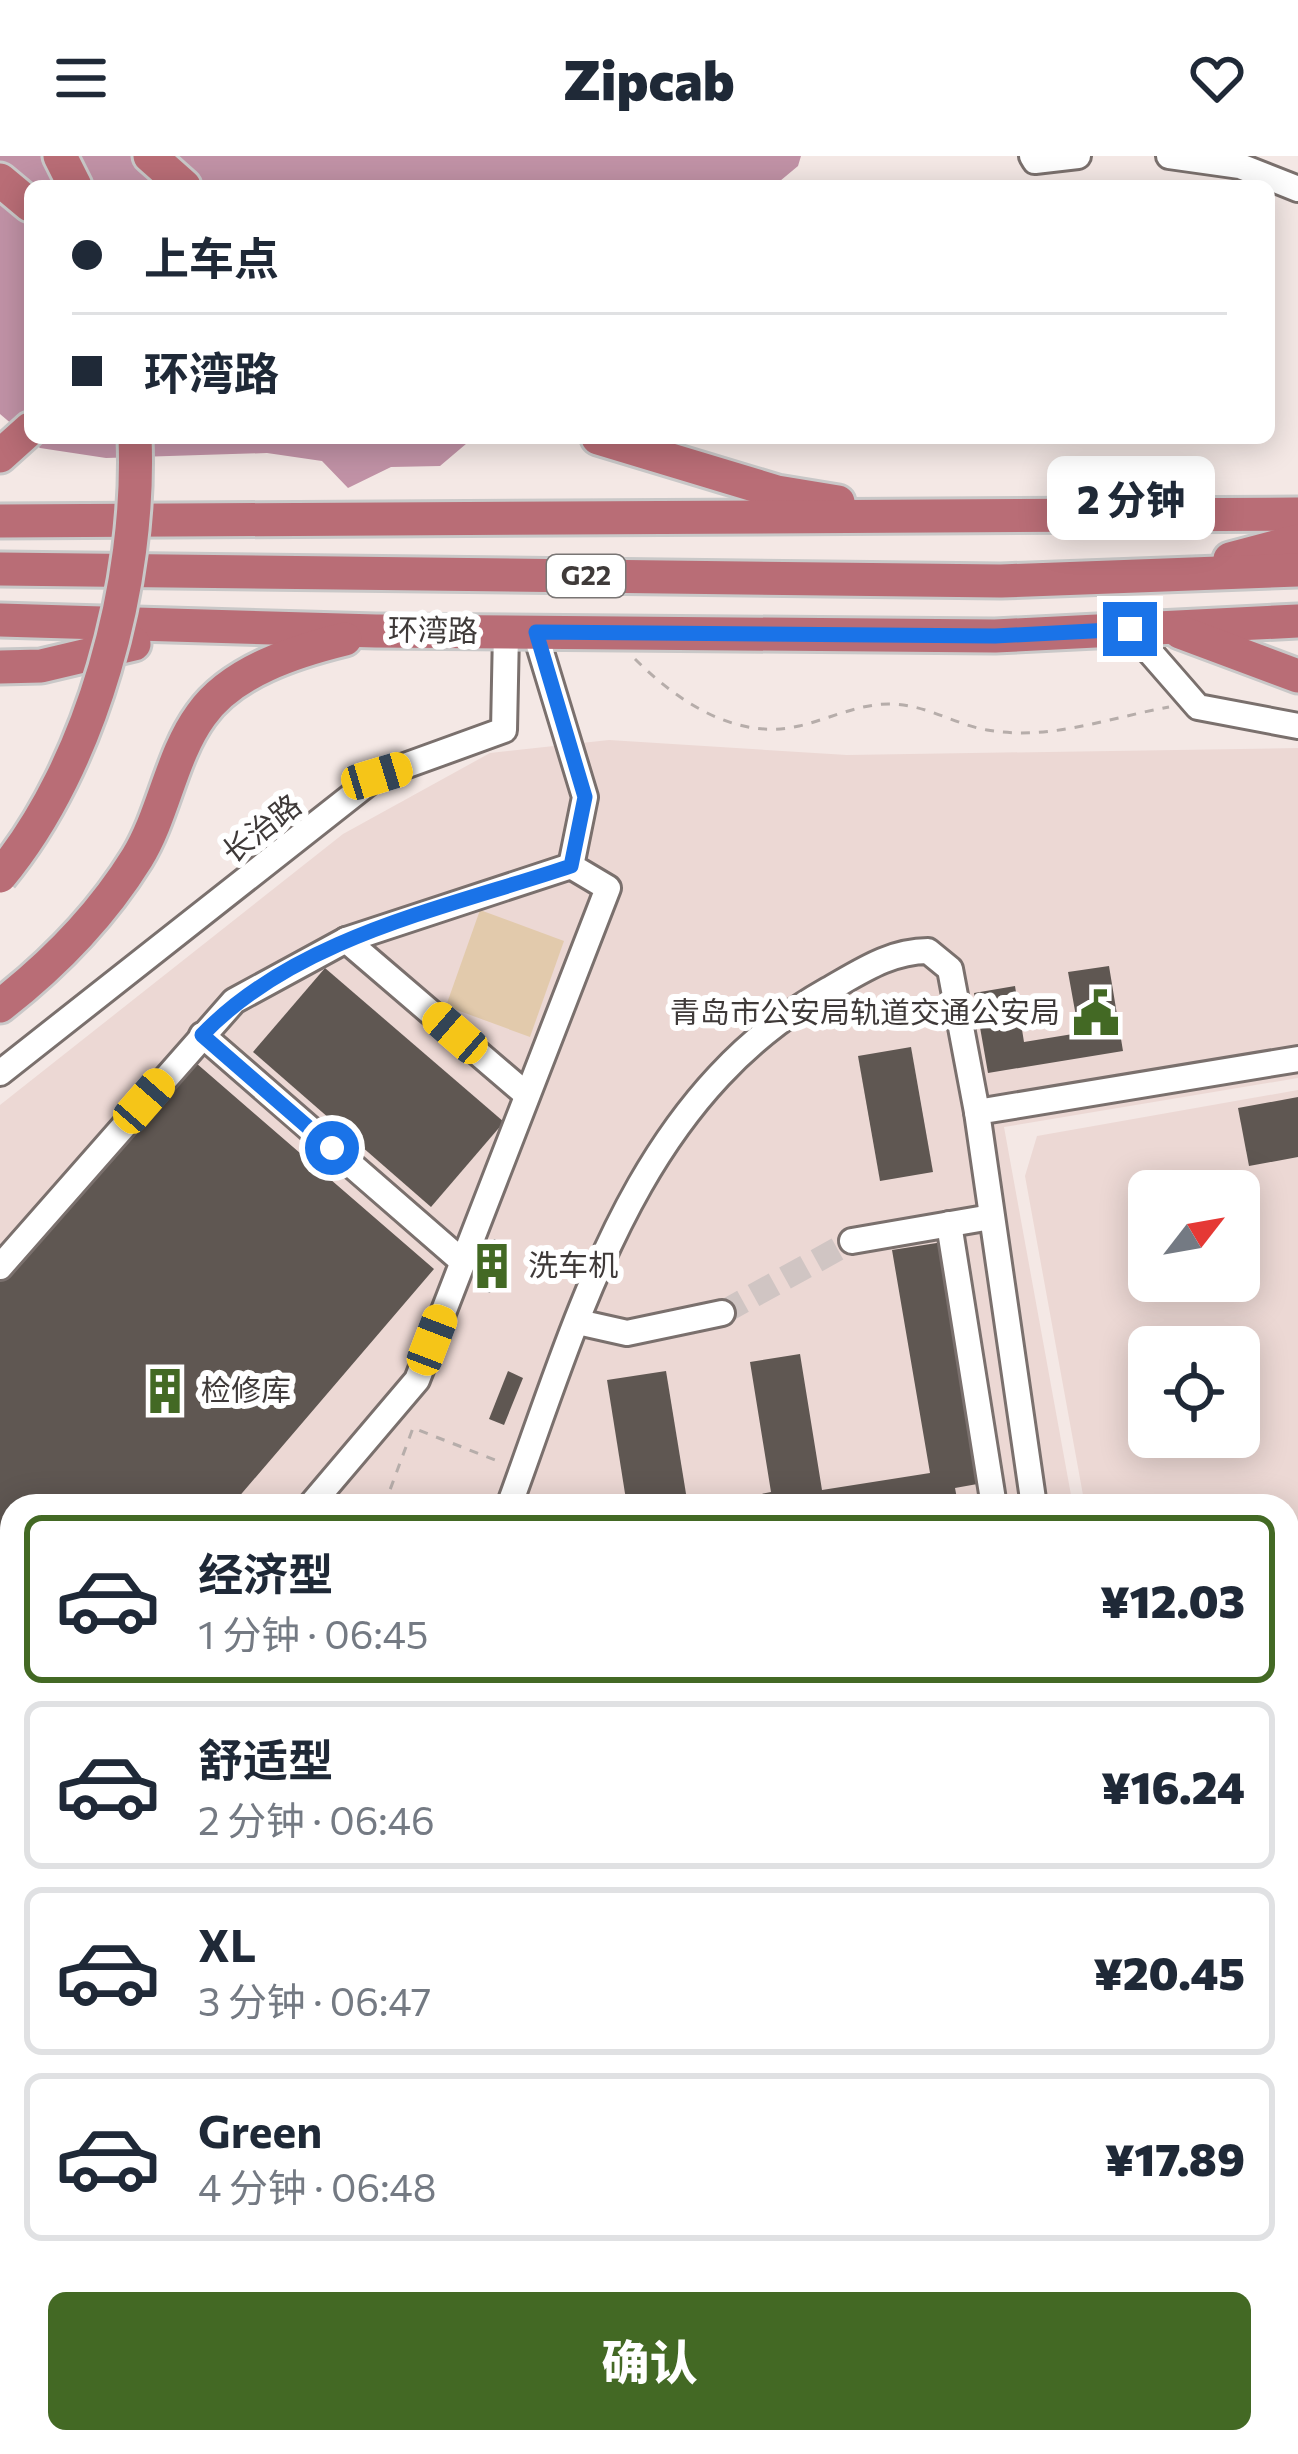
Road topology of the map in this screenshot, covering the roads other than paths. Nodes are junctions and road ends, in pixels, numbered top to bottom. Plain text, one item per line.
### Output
1 (150, 156) edge
2 (1032, 156) edge
3 (1078, 156) edge
4 (1169, 156) edge
5 (0, 180) edge
6 (177, 180) edge
7 (1298, 189) edge
8 (24, 200) edge
9 (135, 444) edge
10 (618, 444) edge
11 (1298, 514) edge
12 (935, 518) junction
13 (0, 521) edge
14 (1298, 541) edge
15 (0, 568) edge
16 (1298, 570) edge
17 (1172, 574) junction
18 (0, 620) edge
19 (1298, 621) edge
20 (209, 627) junction
21 (1167, 627) junction
22 (1130, 629) junction
23 (376, 631) junction
24 (521, 632) junction
25 (0, 667) edge
26 (1298, 676) edge
27 (1298, 726) edge
28 (571, 866) junction
29 (0, 875) edge
30 (346, 940) junction
31 (0, 1006) edge
32 (202, 1035) junction
33 (1298, 1059) edge
34 (0, 1073) edge
35 (527, 1095) junction
36 (976, 1112) junction
37 (992, 1216) junction
38 (949, 1224) junction
39 (852, 1241) tunnel mouth
40 (463, 1262) junction
41 (0, 1267) edge
42 (722, 1313) tunnel mouth
43 (578, 1322) junction
44 (320, 1494) edge
45 (513, 1494) edge
46 (992, 1494) edge
47 (1032, 1494) edge

1 - 6 highway
2 - 3 street
4 - 7 street
5 - 8 highway
9 - 29 highway, bridge
10 - 12 highway
11 - 12 highway
12 - 13 highway
14 - 17 highway
15 - 17 highway, 环湾路 / G22
16 - 17 highway, 环湾路 / G22
18 - 20 highway, 环湾路 / G22
19 - 21 highway, 环湾路 / G22
20 - 23 highway, 环湾路 / G22
20 - 25 highway
21 - 22 highway, 环湾路 / G22
21 - 26 highway
22 - 24 highway, 环湾路 / G22
22 - 27 street
23 - 24 highway, 环湾路 / G22
23 - 31 highway
24 - 28 street
24 - 34 street, 长治路
28 - 30 street
28 - 35 street
30 - 32 street
30 - 35 street
32 - 40 street
32 - 41 street
33 - 36 street
35 - 40 street
36 - 37 street
36 - 43 street
37 - 38 street
37 - 47 street
38 - 39 street
38 - 46 street
40 - 44 street
42 - 43 street
43 - 45 street

